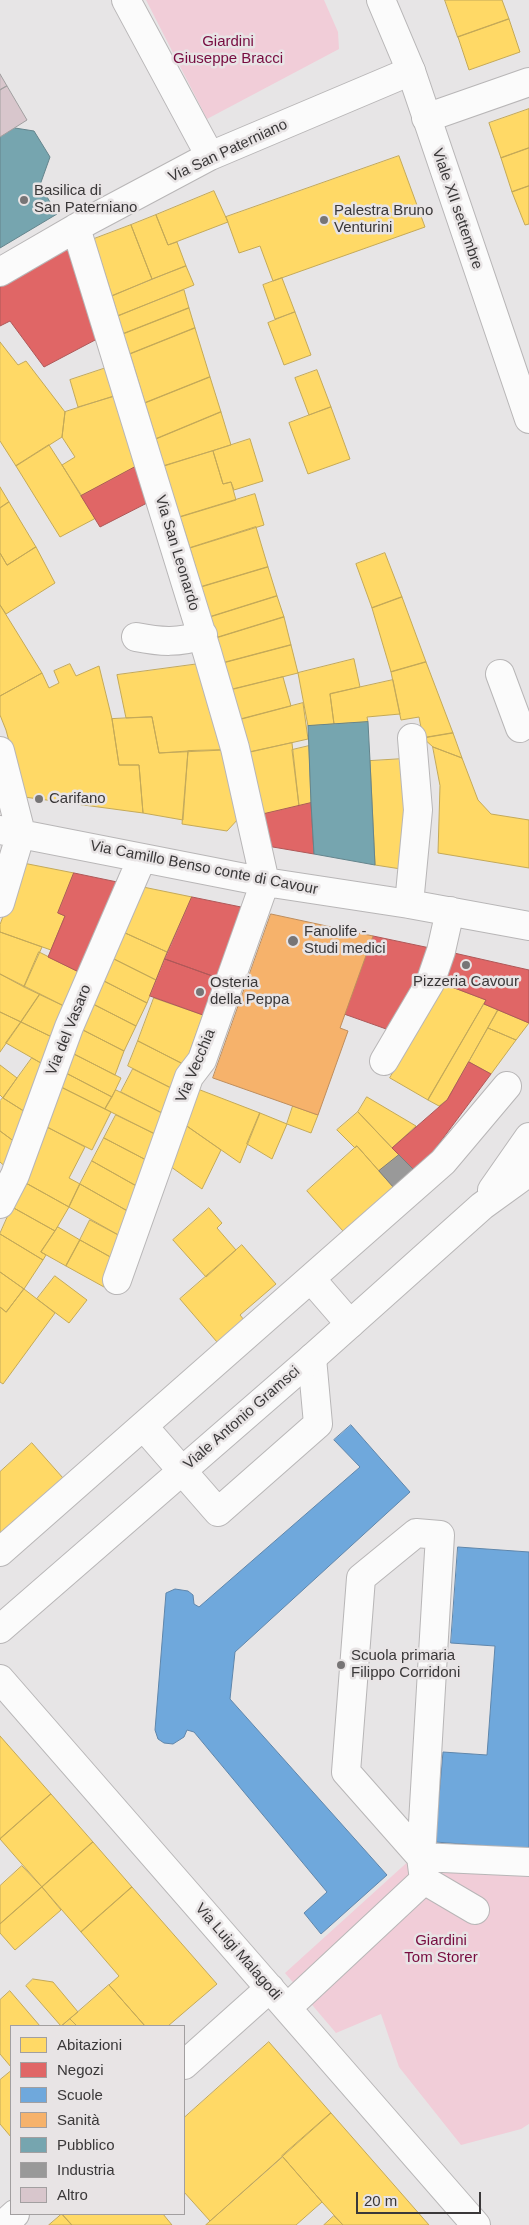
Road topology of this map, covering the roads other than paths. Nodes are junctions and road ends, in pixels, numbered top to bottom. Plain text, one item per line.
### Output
1 (126, 0) edge
2 (381, 0) edge
3 (411, 72) junction
4 (529, 82) edge
5 (426, 118) junction
6 (210, 156) junction
7 (76, 228) junction
8 (0, 272) edge
9 (529, 419) edge
10 (203, 636) junction
11 (136, 637) dead end
12 (500, 674) dead end
13 (520, 728) dead end
14 (412, 738) dead end
15 (0, 751) edge
16 (10, 832) edge
17 (142, 858) junction
18 (265, 882) junction
19 (0, 903) edge
20 (409, 904) junction
21 (450, 911) junction
22 (529, 926) edge
23 (384, 1061) dead end
24 (507, 1086) dead end
25 (529, 1137) edge
26 (529, 1172) edge
27 (0, 1204) edge
28 (482, 1206) junction
29 (312, 1279) junction
30 (117, 1280) dead end
31 (350, 1324) junction
32 (312, 1358) junction
33 (143, 1426) junction
34 (182, 1470) junction
35 (0, 1552) edge
36 (0, 1629) edge
37 (4, 1691) edge
38 (529, 1862) edge
39 (423, 1869) junction
40 (475, 1910) dead end
41 (279, 1998) junction
42 (185, 2064) edge
43 (14, 2215) edge
44 (3, 2225) edge
45 (476, 2225) edge

1 - 6 street
2 - 3 street, Viale XII settembre
3 - 5 street, Viale XII settembre
3 - 6 street, Via San Paterniano
4 - 5 street
5 - 9 street, Viale XII settembre
6 - 7 street, Via San Paterniano
7 - 8 street, Via San Paterniano
7 - 10 street, Via San Leonardo
10 - 11 street
10 - 18 street, Via San Leonardo
12 - 13 street
14 - 20 street
15 - 16 street
16 - 17 street, Via Camillo Benso conte di Cavour
16 - 19 street
17 - 18 street, Via Camillo Benso conte di Cavour
17 - 27 street, Via del Vasaro
18 - 20 street, Via Camillo Benso conte di Cavour
18 - 30 street, Via Vecchia
20 - 21 street, Via Camillo Benso conte di Cavour
21 - 22 street, Via Camillo Benso conte di Cavour
21 - 23 street
24 - 29 street
25 - 28 street, Viale Antonio Gramsci
26 - 28 street, Viale Antonio Gramsci
28 - 31 street, Viale Antonio Gramsci
29 - 31 street
29 - 33 street
31 - 32 street, Viale Antonio Gramsci
32 - 34 street, Viale Antonio Gramsci
32 - 34 street
33 - 34 street
33 - 35 street
34 - 36 street, Viale Antonio Gramsci
37 - 41 street, Via Luigi Malagodi
38 - 39 street
39 - 39 street
39 - 40 street
39 - 41 street
41 - 42 street
41 - 45 street, Via Luigi Malagodi
43 - 44 street

